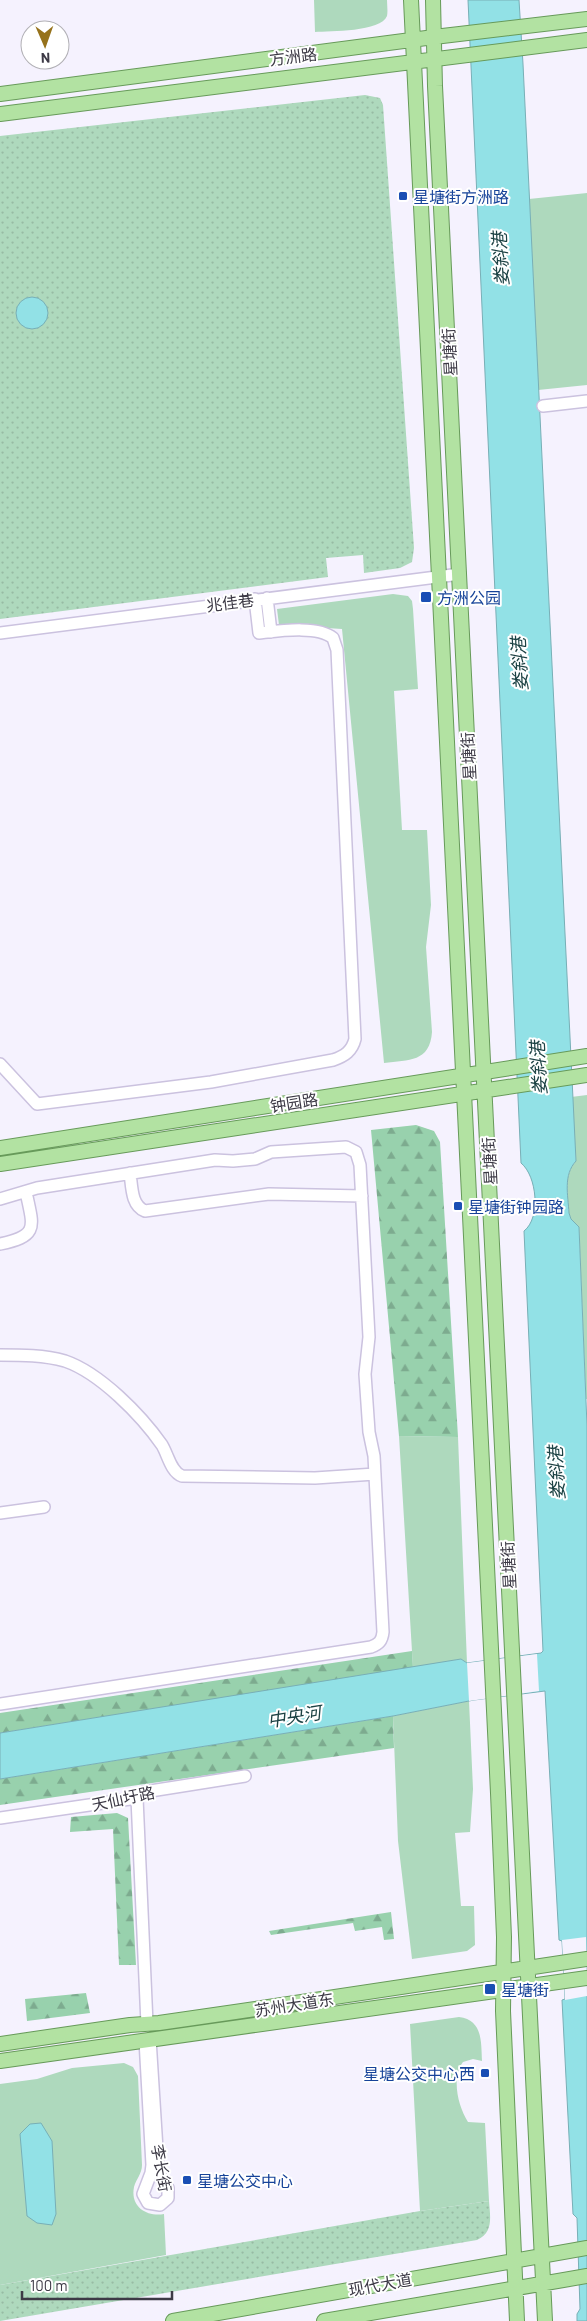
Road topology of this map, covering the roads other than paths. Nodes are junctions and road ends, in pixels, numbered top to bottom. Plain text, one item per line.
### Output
1 (411, 0) edge
2 (433, 0) edge
3 (587, 19) edge
4 (434, 37) junction
5 (414, 39) junction
6 (587, 40) edge
7 (435, 59) junction
8 (413, 62) junction
9 (0, 94) edge
10 (0, 114) edge
11 (587, 401) edge
12 (543, 406) dead end
13 (460, 574) junction
14 (440, 576) junction
15 (267, 598) junction
16 (254, 599) junction
17 (271, 632) junction
18 (0, 633) edge
19 (587, 1056) edge
20 (0, 1064) edge
21 (484, 1071) junction
22 (463, 1075) junction
23 (587, 1075) edge
24 (485, 1091) junction
25 (463, 1094) junction
26 (0, 1148) edge
27 (0, 1164) edge
28 (130, 1173) junction
29 (26, 1192) junction
30 (362, 1196) junction
31 (0, 1199) edge
32 (0, 1244) edge
33 (0, 1355) edge
34 (375, 1474) junction
35 (44, 1507) dead end
36 (0, 1513) edge
37 (0, 1704) edge
38 (245, 1776) dead end
39 (137, 1798) junction
40 (0, 1818) edge
41 (587, 1959) edge
42 (530, 1968) junction
43 (503, 1971) junction
44 (587, 1978) edge
45 (530, 1987) junction
46 (503, 1991) junction
47 (147, 2024) junction
48 (148, 2039) junction
49 (0, 2044) edge
50 (0, 2061) edge
51 (582, 2249) edge
52 (542, 2255) junction
53 (515, 2260) junction
54 (583, 2277) edge
55 (544, 2283) junction
56 (516, 2288) junction
57 (173, 2321) edge
58 (324, 2321) edge
59 (517, 2321) edge
60 (545, 2321) edge

1 - 5 main road, 星塘街
2 - 4 main road, 星塘街
3 - 4 main road, 方洲路
4 - 5 main road, 方洲路
4 - 7 main road, 星塘街
5 - 8 main road, 星塘街
5 - 9 main road, 方洲路
6 - 7 main road, 方洲路
7 - 8 main road, 方洲路
7 - 13 main road, 星塘街
8 - 10 main road, 方洲路
8 - 14 main road, 星塘街
11 - 12 street
13 - 14 street, 兆佳巷
13 - 21 main road, 星塘街
14 - 15 street, 兆佳巷
14 - 22 main road, 星塘街
15 - 16 street, 兆佳巷
15 - 17 street
16 - 17 street
16 - 18 street, 兆佳巷
17 - 20 street
19 - 21 main road, 钟园路
21 - 22 main road, 钟园路
21 - 24 main road, 星塘街
22 - 25 main road, 星塘街
22 - 26 main road, 钟园路
23 - 24 main road, 钟园路
24 - 25 main road, 钟园路
24 - 42 main road, 星塘街
25 - 27 main road, 钟园路
25 - 43 main road, 星塘街
28 - 29 street
28 - 30 street
28 - 30 street
29 - 31 street
29 - 32 street
30 - 34 street
33 - 34 street
34 - 37 street
35 - 36 street
38 - 39 street, 天仙圩路
39 - 40 street, 天仙圩路
39 - 47 street
41 - 42 main road, 苏州大道东
42 - 43 main road, 苏州大道东
42 - 45 main road, 星塘街
43 - 46 main road, 星塘街
43 - 47 main road, 苏州大道东
44 - 45 main road, 苏州大道东
45 - 46 main road, 苏州大道东
45 - 52 main road, 星塘街
46 - 48 main road, 苏州大道东
46 - 53 main road, 星塘街
47 - 49 main road, 苏州大道东
48 - 48 street, 李长街
48 - 50 main road, 苏州大道东
51 - 52 main road, 现代大道
52 - 53 main road, 现代大道
52 - 55 main road, 星塘街
53 - 56 main road, 星塘街
53 - 57 main road, 现代大道
54 - 55 main road, 现代大道
55 - 56 main road, 现代大道
55 - 60 main road, 星塘街
56 - 58 main road, 现代大道
56 - 59 main road, 星塘街

